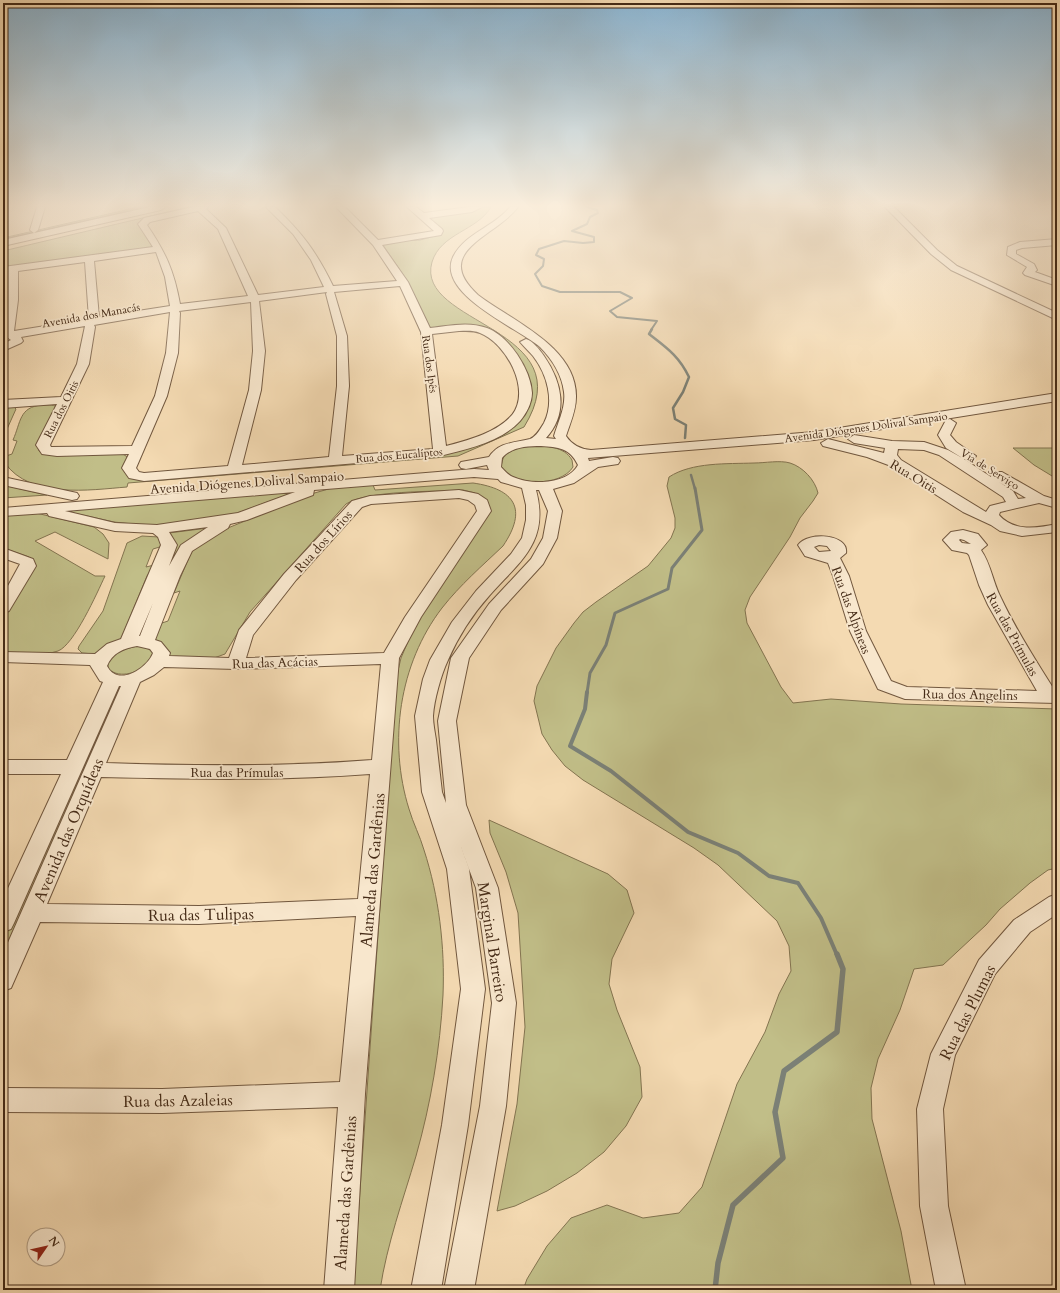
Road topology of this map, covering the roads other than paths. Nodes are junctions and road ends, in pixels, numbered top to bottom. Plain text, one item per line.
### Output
1 (20, 267) edge
2 (89, 267) edge
3 (166, 267) edge
4 (241, 267) edge
5 (319, 267) edge
6 (392, 267) edge
7 (445, 267) edge
8 (456, 267) edge
9 (953, 267) edge
10 (967, 267) edge
11 (1031, 267) edge
12 (15, 268) junction
13 (3, 270) edge
14 (1057, 283) edge
15 (405, 286) junction
16 (331, 292) junction
17 (1026, 299) junction
18 (255, 300) junction
19 (1057, 310) edge
20 (176, 311) junction
21 (1057, 317) edge
22 (92, 324) junction
23 (426, 332) junction
24 (11, 336) edge
25 (3, 348) edge
26 (1057, 397) edge
27 (66, 400) junction
28 (3, 404) edge
29 (1057, 405) edge
30 (950, 423) junction
31 (944, 435) junction
32 (854, 439) junction
33 (535, 442) junction
34 (828, 442) junction
35 (892, 445) junction
36 (919, 445) junction
37 (566, 446) junction
38 (137, 450) junction
39 (440, 452) junction
40 (578, 453) junction
41 (973, 459) junction
42 (494, 460) junction
43 (335, 461) junction
44 (959, 462) junction
45 (896, 463) junction
46 (234, 469) junction
47 (583, 470) junction
48 (498, 475) junction
49 (3, 481) edge
50 (324, 486) junction
51 (537, 486) junction
52 (459, 494) joint
53 (72, 496) junction
54 (1039, 499) junction
55 (3, 502) edge
56 (1014, 504) junction
57 (1057, 504) edge
58 (38, 509) junction
59 (3, 512) edge
60 (995, 515) junction
61 (242, 517) junction
62 (1057, 528) edge
63 (157, 529) junction
64 (972, 549) dead end
65 (3, 553) edge
66 (831, 557) dead end
67 (170, 564) junction
68 (147, 599) junction
69 (163, 599) junction
70 (3, 608) edge
71 (128, 642) junction
72 (146, 642) junction
73 (3, 657) edge
74 (390, 658) junction
75 (100, 660) junction
76 (161, 661) junction
77 (236, 664) junction
78 (123, 679) junction
79 (884, 685) joint
80 (1053, 696) edge
81 (380, 766) junction
82 (73, 767) junction
83 (3, 768) edge
84 (94, 770) junction
85 (1057, 903) edge
86 (369, 907) junction
87 (5, 914) edge
88 (32, 914) junction
89 (3, 981) edge
90 (352, 1094) junction
91 (3, 1100) edge
92 (339, 1290) edge
93 (426, 1290) edge
94 (459, 1290) edge
95 (951, 1290) edge

1 - 12 street
2 - 22 street, Rua dos Oitis
3 - 20 street
4 - 18 street
5 - 16 street
6 - 15 street, Rua dos Ipês
7 - 33 street
8 - 37 street
9 - 17 street
10 - 17 street
11 - 14 street
12 - 13 street
12 - 24 street
15 - 16 street, Avenida dos Manacás
15 - 23 street, Rua dos Ipês
16 - 18 street, Avenida dos Manacás
16 - 43 street
17 - 19 street
17 - 21 street
18 - 20 street, Avenida dos Manacás
18 - 46 street
20 - 22 street, Avenida dos Manacás
20 - 38 street
22 - 24 street, Avenida dos Manacás
22 - 27 street, Rua dos Oitis
23 - 39 street, Rua dos Ipês
23 - 39 street, Rua dos Eucalíptos
24 - 25 street, Avenida dos Manacás
26 - 40 street, Avenida Diógenes Dolival Sampaio
27 - 28 street
27 - 38 street, Rua dos Oitis
29 - 30 street, Avenida Diógenes Dolival Sampaio
30 - 31 street
30 - 32 street, Avenida Diógenes Dolival Sampaio
31 - 36 street, Via de Serviço
31 - 41 street, Via de Serviço
32 - 34 street, Avenida Diógenes Dolival Sampaio
32 - 35 street, Via de Serviço
33 - 37 street
33 - 42 street
34 - 45 street, Rua Oitis
34 - 47 street, Avenida Diógenes Dolival Sampaio
35 - 36 street, Via de Serviço
35 - 45 street
36 - 44 street, Via de Serviço
37 - 40 street
38 - 46 street, Rua dos Eucalíptos
39 - 43 street, Rua dos Eucalíptos
40 - 47 street
41 - 44 street
41 - 54 street, Via de Serviço
42 - 48 street
42 - 53 street, Avenida Diógenes Dolival Sampaio
43 - 46 street, Rua dos Eucalíptos
44 - 56 street, Via de Serviço
45 - 60 street, Rua Oitis
47 - 51 street, Avenida Diógenes Dolival Sampaio
48 - 50 street, Avenida Diógenes Dolival Sampaio
48 - 51 street, Avenida Diógenes Dolival Sampaio
49 - 53 street, Avenida Diógenes Dolival Sampaio
50 - 58 street, Avenida Diógenes Dolival Sampaio
50 - 61 street, Avenida Diógenes Dolival Sampaio
51 - 93 street, Marginal Barreiro
51 - 94 street, Marginal Barreiro
52 - 74 street, Alameda das Gardênias
52 - 77 street, Rua dos Lírios
53 - 55 street, Avenida Diógenes Dolival Sampaio
54 - 56 street
54 - 57 street
56 - 60 street
58 - 59 street, Avenida Diógenes Dolival Sampaio
58 - 63 street, Avenida Diógenes Dolival Sampaio
60 - 62 street, Rua Oitis
61 - 63 street, Avenida Diógenes Dolival Sampaio
61 - 67 street
63 - 67 street
64 - 80 street, Rua das Prímulas
65 - 70 street
66 - 79 street, Rua das Alpíneas
67 - 68 street
67 - 69 street
68 - 69 street
68 - 71 street
69 - 72 street
71 - 72 street
71 - 75 street
72 - 76 street
73 - 75 street
74 - 77 street, Rua das Acácias
74 - 81 street, Alameda das Gardênias
75 - 78 street
76 - 77 street, Rua das Acácias
76 - 78 street
78 - 82 street, Avenida das Orquídeas
78 - 84 street, Avenida das Orquídeas
79 - 80 street, Rua dos Angelins
81 - 84 street, Rua das Prímulas
81 - 86 street, Alameda das Gardênias
82 - 83 street
82 - 87 street, Avenida das Orquídeas
84 - 88 street, Avenida das Orquídeas
85 - 95 street, Rua das Plumas
86 - 88 street, Rua das Tulipas
86 - 90 street, Alameda das Gardênias
88 - 89 street, Avenida das Orquídeas
90 - 91 street, Rua das Azaleias
90 - 92 street, Alameda das Gardênias

